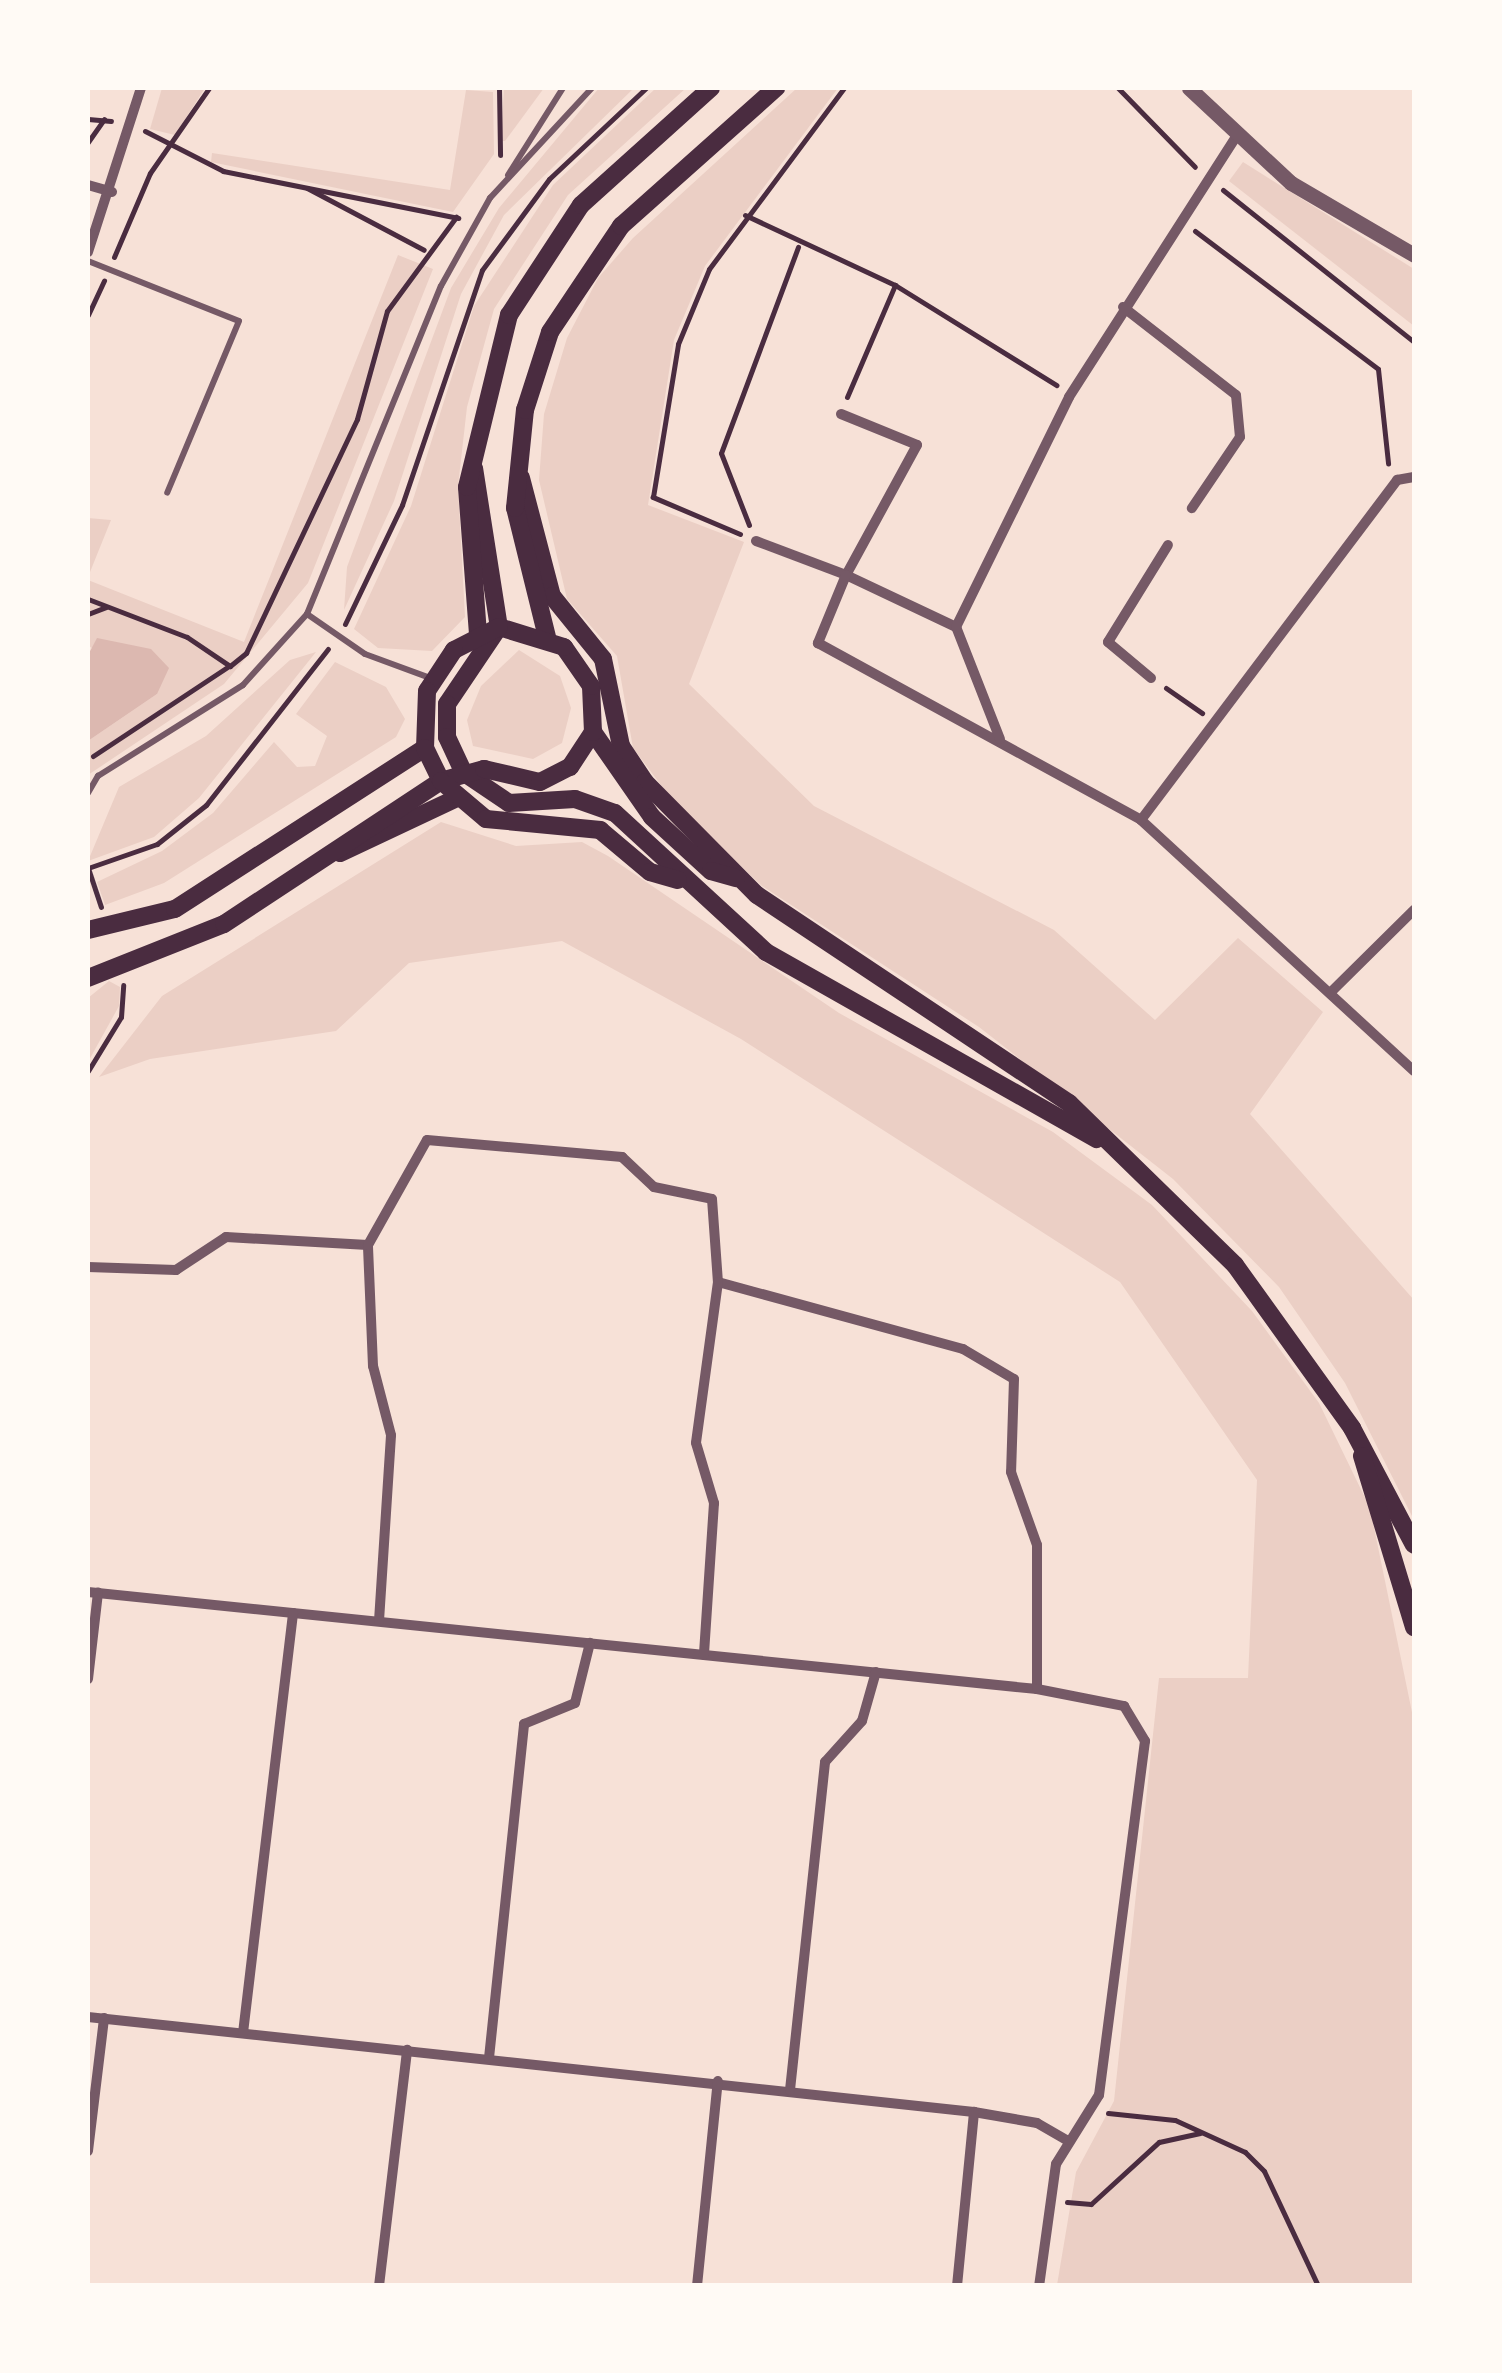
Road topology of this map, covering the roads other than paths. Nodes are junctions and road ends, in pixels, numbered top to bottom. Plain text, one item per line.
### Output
1 (141, 88) edge
2 (563, 88) edge
3 (592, 88) edge
4 (710, 88) edge
5 (776, 88) edge
6 (1189, 88) edge
7 (1234, 138) junction
8 (508, 176) junction
9 (88, 185) edge
10 (112, 192) junction
11 (88, 252) edge
12 (1414, 256) edge
13 (88, 261) edge
14 (1123, 307) junction
15 (841, 414) road end
16 (474, 468) junction
17 (1414, 477) edge
18 (521, 478) junction
19 (167, 494) dead end
20 (1192, 508) dead end
21 (756, 541) road end
22 (1168, 545) dead end
23 (846, 575) junction
24 (307, 614) junction
25 (499, 627) junction
26 (956, 627) junction
27 (478, 634) junction
28 (547, 637) junction
29 (433, 678) junction
30 (1151, 678) road end
31 (593, 732) junction
32 (1000, 741) junction
33 (425, 748) junction
34 (464, 772) junction
35 (441, 781) junction
36 (88, 793) edge
37 (458, 798) junction
38 (1141, 820) junction
39 (335, 854) junction
40 (736, 878) junction
41 (678, 880) junction
42 (1414, 910) edge
43 (88, 934) edge
44 (88, 978) edge
45 (1331, 992) junction
46 (1414, 1071) edge
47 (1107, 1143) junction
48 (368, 1245) junction
49 (88, 1267) edge
50 (718, 1282) junction
51 (1352, 1428) junction
52 (1414, 1546) edge
53 (92, 1592) edge
54 (293, 1613) junction
55 (380, 1622) junction
56 (1414, 1627) edge
57 (590, 1643) junction
58 (704, 1654) junction
59 (876, 1672) junction
60 (88, 1679) edge
61 (1036, 1689) junction
62 (88, 2017) edge
63 (104, 2018) junction
64 (242, 2033) junction
65 (407, 2050) junction
66 (489, 2058) junction
67 (718, 2082) junction
68 (790, 2090) junction
69 (974, 2112) junction
70 (1067, 2140) junction
71 (88, 2152) edge
72 (378, 2286) edge
73 (698, 2286) edge
74 (957, 2286) edge
75 (1039, 2286) edge

1 - 10 street
2 - 8 lane
3 - 8 lane
4 - 16 main road
5 - 18 main road
6 - 7 street
7 - 12 street
7 - 14 street
8 - 24 lane
9 - 10 street
10 - 11 street
13 - 19 lane
14 - 20 street
14 - 26 street
15 - 23 street
16 - 25 main road
16 - 27 main road
17 - 38 street
18 - 28 main road
18 - 40 main road
21 - 23 street
22 - 30 street
23 - 26 street
23 - 32 street
24 - 29 lane
24 - 36 lane
25 - 27 main road
25 - 28 main road
25 - 34 main road
26 - 32 street
27 - 29 main road
28 - 31 main road
29 - 33 main road
31 - 34 main road
31 - 40 main road
32 - 38 street
33 - 35 main road
33 - 43 main road
34 - 35 main road
34 - 41 main road
35 - 37 main road
35 - 39 main road
37 - 39 main road
37 - 41 main road
38 - 45 street
39 - 44 main road
40 - 47 main road
41 - 47 main road
42 - 45 street
45 - 46 street
47 - 51 main road
48 - 49 street
48 - 50 street
48 - 55 street
50 - 58 street
50 - 61 street
51 - 52 main road
51 - 56 main road
53 - 54 street
53 - 60 street
54 - 55 street
54 - 64 street
55 - 57 street
57 - 58 street
57 - 66 street
58 - 59 street
59 - 61 street
59 - 68 street
61 - 70 street
62 - 63 street
63 - 64 street
63 - 71 street
64 - 65 street
65 - 66 street
65 - 72 street
66 - 67 street
67 - 68 street
67 - 73 street
68 - 69 street
69 - 70 street
69 - 74 street
70 - 75 street

